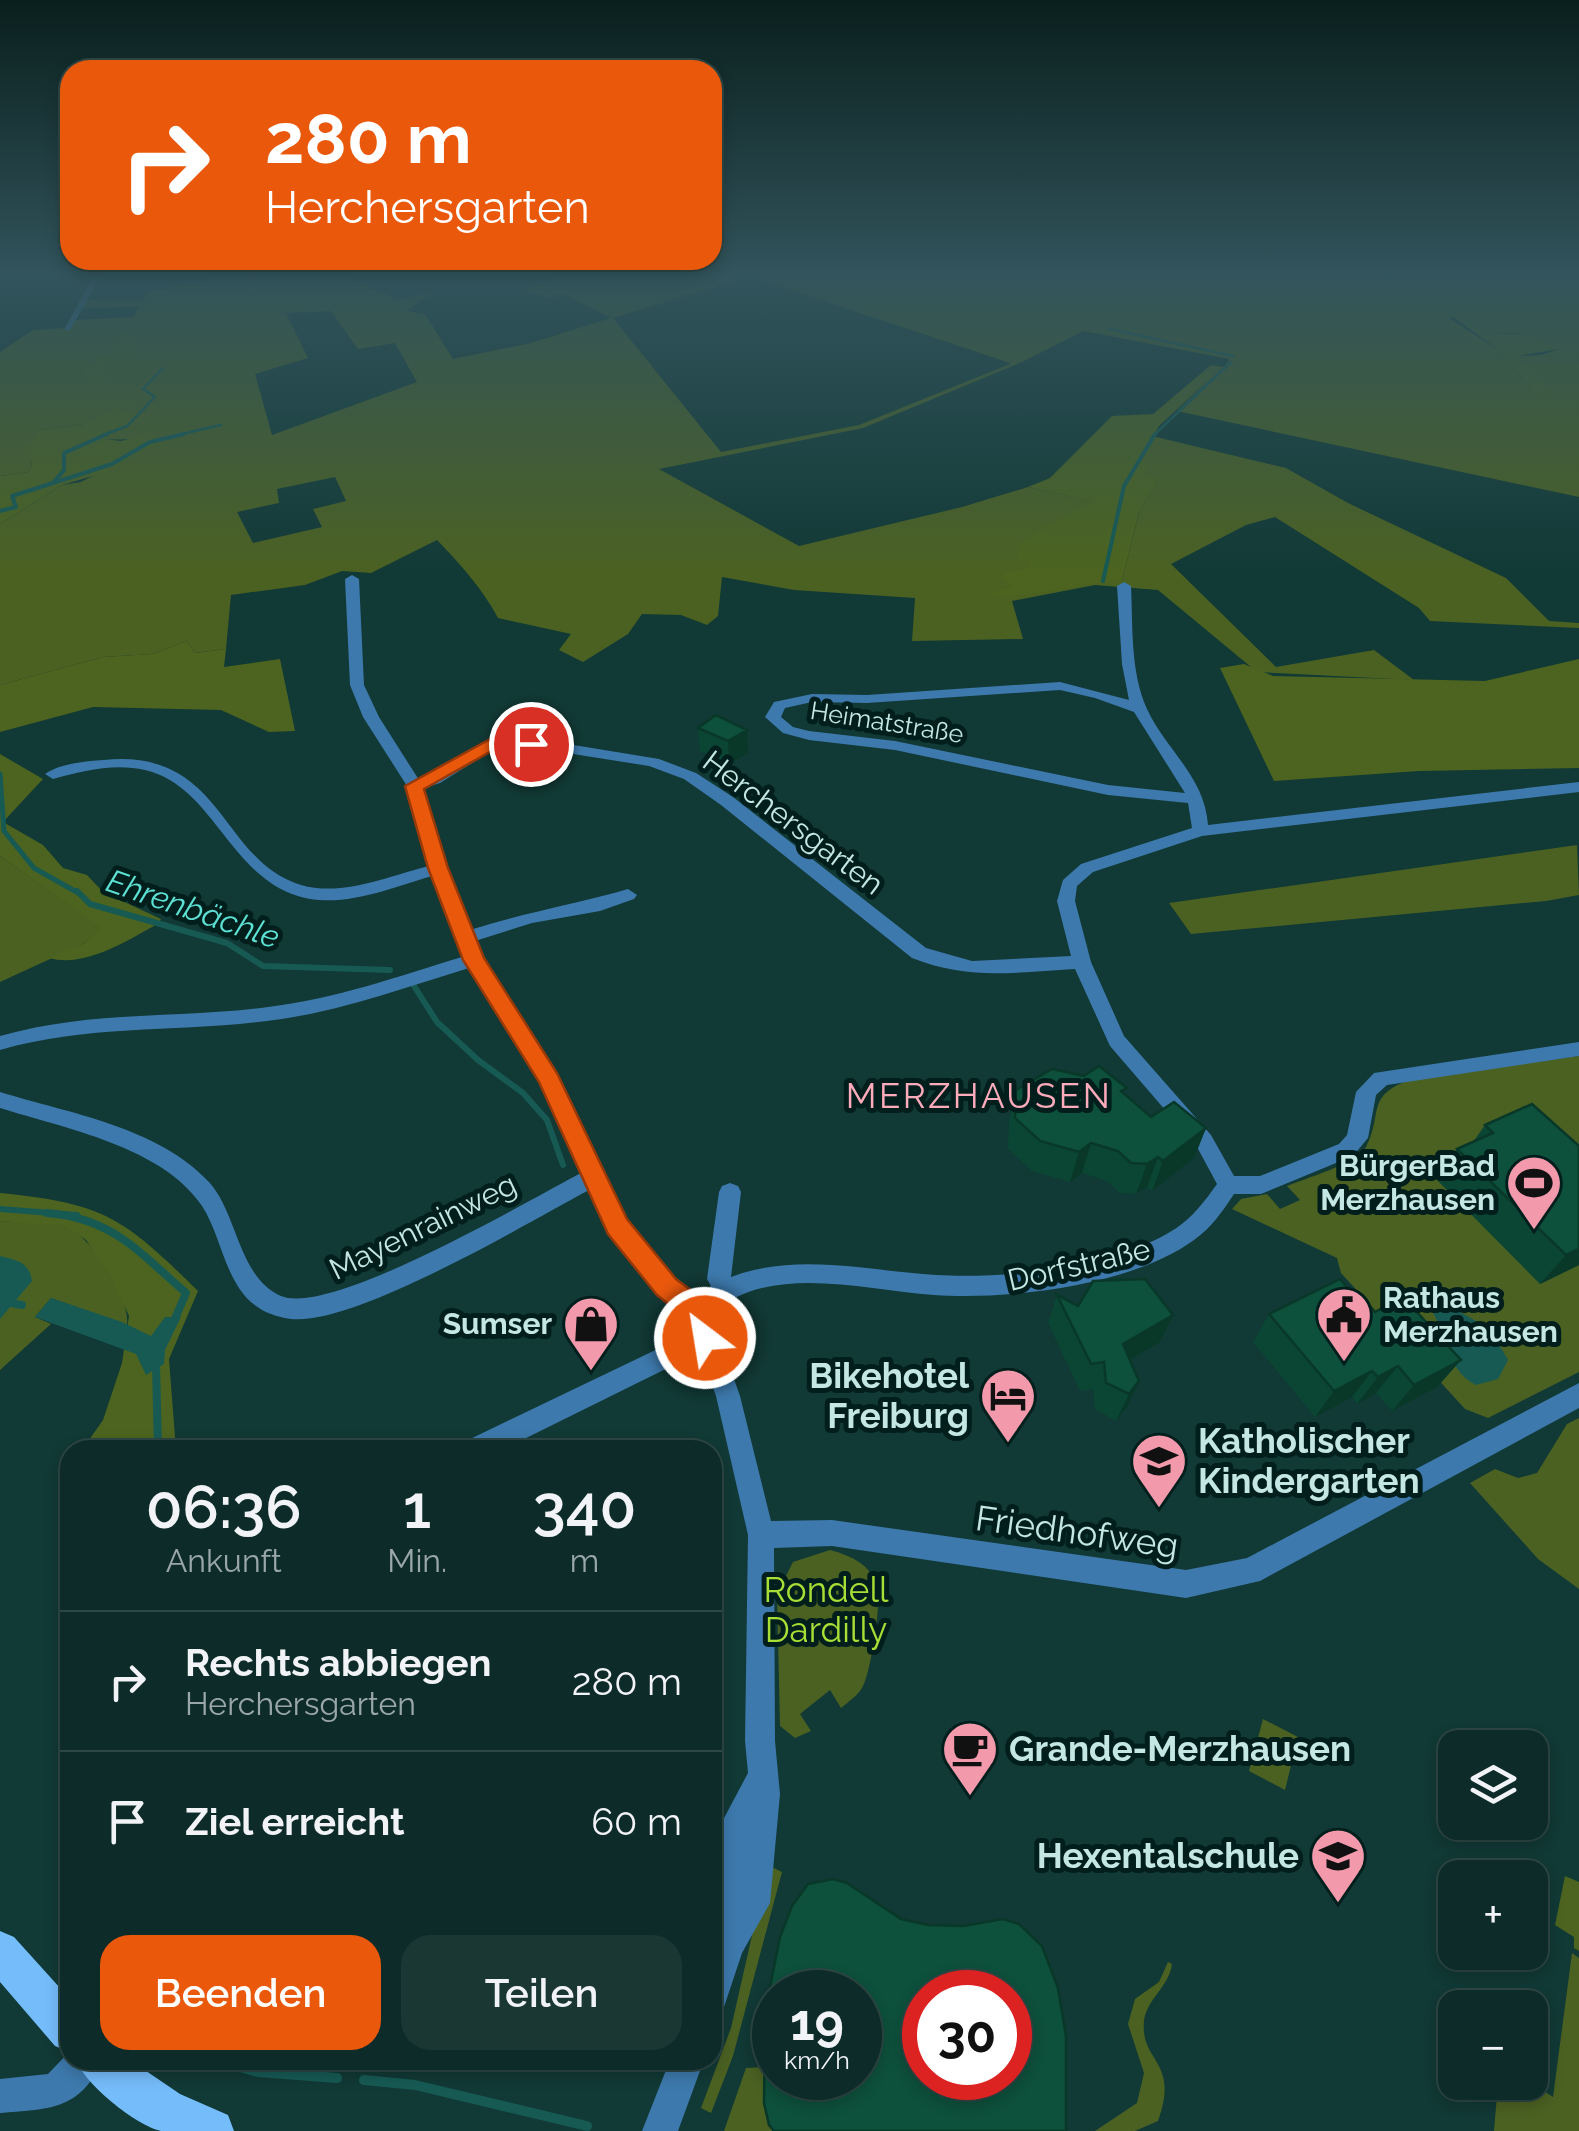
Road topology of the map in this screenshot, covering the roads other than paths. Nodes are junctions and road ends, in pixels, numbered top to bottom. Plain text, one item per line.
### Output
1 (352, 579) dead end
2 (1124, 586) dead end
3 (1140, 709) junction
4 (53, 774) dead end
5 (414, 786) junction
6 (1579, 787) edge
7 (1195, 798) junction
8 (1200, 832) junction
9 (438, 868) junction
10 (628, 895) dead end
11 (465, 938) junction
12 (474, 960) junction
13 (1082, 962) junction
14 (0, 1043) edge
15 (1579, 1049) edge
16 (0, 1100) edge
17 (594, 1177) junction
18 (1228, 1185) junction
19 (730, 1192) dead end
20 (726, 1289) junction
21 (698, 1311) junction
22 (705, 1338) junction
23 (1579, 1395) edge
24 (496, 1440) edge
25 (762, 1534) junction
26 (0, 1951) edge
27 (722, 1964) edge
28 (60, 2020) edge
29 (76, 2070) edge
30 (108, 2070) edge
31 (683, 2070) edge
32 (0, 2096) edge
33 (212, 2131) edge
34 (660, 2131) edge

1 - 5 street
2 - 3 street
3 - 7 street
3 - 7 street, Heimatstraße
4 - 9 street
5 - 9 street
5 - 13 street, Herchersgarten
6 - 8 street
7 - 8 street
8 - 13 street
9 - 11 street
10 - 11 street
11 - 12 street
12 - 14 street
12 - 17 street
13 - 18 street
15 - 18 street
16 - 17 street, Mayenrainweg
17 - 21 street
18 - 20 street, Dorfstraße
19 - 20 street
20 - 21 street, Dorfstraße
21 - 22 street
22 - 24 street
22 - 25 street
23 - 25 street, Friedhofweg
25 - 27 street
26 - 28 main road
29 - 32 street
30 - 33 main road
31 - 34 street

